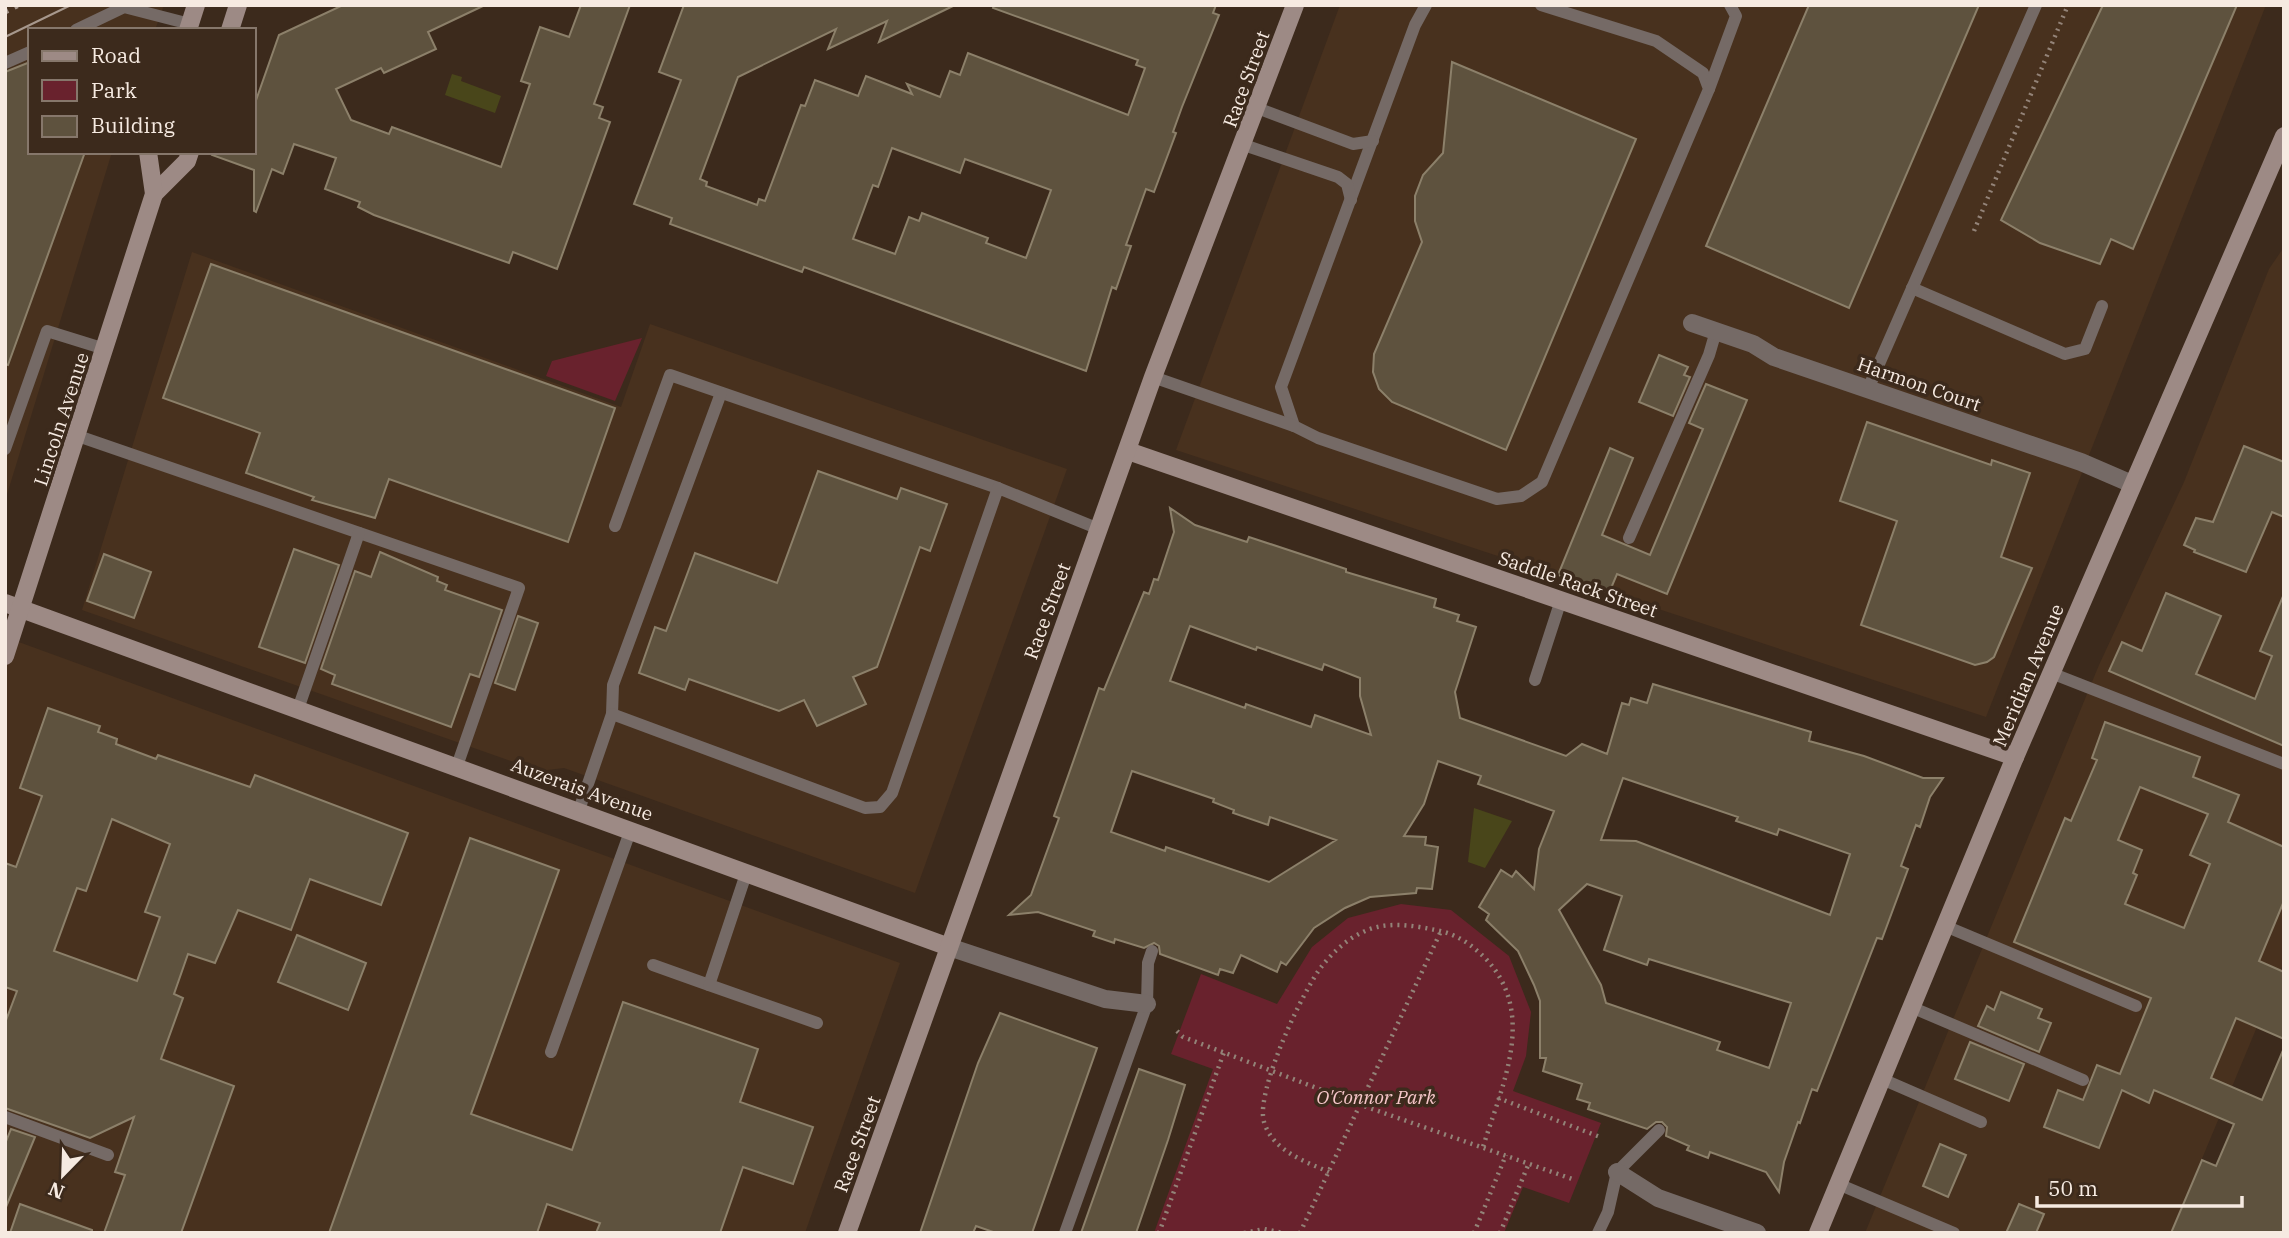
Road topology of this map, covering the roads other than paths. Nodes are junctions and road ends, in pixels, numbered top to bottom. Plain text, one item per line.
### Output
1 (196, 5) edge
2 (239, 5) edge
3 (1295, 5) edge
4 (1426, 5) edge
5 (1541, 5) edge
6 (1730, 5) edge
7 (2036, 5) edge
8 (189, 27) edge
9 (80, 28) edge
10 (231, 28) edge
11 (28, 53) edge
12 (5, 63) edge
13 (1709, 89) junction
14 (1257, 108) junction
15 (2284, 136) edge
16 (1373, 141) junction
17 (1244, 145) junction
18 (148, 154) edge
19 (189, 154) edge
20 (154, 194) junction
21 (1351, 200) junction
22 (1912, 288) junction
23 (2102, 306) dead end
24 (1692, 323) dead end
25 (1716, 331) junction
26 (105, 349) junction
27 (1153, 377) junction
28 (1868, 389) junction
29 (721, 393) junction
30 (1294, 426) junction
31 (78, 436) junction
32 (5, 449) edge
33 (1128, 451) junction
34 (2132, 484) junction
35 (998, 488) junction
36 (615, 526) dead end
37 (1099, 529) junction
38 (359, 533) junction
39 (1629, 538) dead end
40 (1561, 600) junction
41 (14, 606) edge
42 (5, 656) edge
43 (2052, 673) junction
44 (1535, 680) dead end
45 (298, 709) junction
46 (612, 714) junction
47 (2015, 757) junction
48 (2284, 764) edge
49 (457, 766) junction
50 (579, 810) junction
51 (631, 829) junction
52 (747, 871) junction
53 (1945, 926) junction
54 (949, 947) junction
55 (1153, 951) dead end
56 (653, 965) dead end
57 (709, 985) junction
58 (1147, 1004) junction
59 (2136, 1006) dead end
60 (1912, 1007) junction
61 (817, 1023) dead end
62 (551, 1052) dead end
63 (1882, 1079) junction
64 (2083, 1080) dead end
65 (5, 1117) edge
66 (1981, 1122) dead end
67 (1659, 1130) dead end
68 (108, 1155) dead end
69 (1617, 1172) junction
70 (1838, 1184) junction
71 (847, 1233) edge
72 (1065, 1233) edge
73 (1598, 1233) edge
74 (1756, 1233) edge
75 (1818, 1233) edge
76 (1954, 1233) edge

1 - 8 main road
2 - 10 main road
3 - 14 main road, Race Street
4 - 16 lane
5 - 13 lane
6 - 13 lane
7 - 22 lane
8 - 9 lane
11 - 12 lane
13 - 30 lane
14 - 16 lane
14 - 17 main road, Race Street
15 - 34 main road, Meridian Avenue
16 - 21 lane
17 - 21 lane
17 - 27 main road, Race Street
18 - 20 main road, Lincoln Avenue
19 - 20 main road, Lincoln Avenue
20 - 26 main road, Lincoln Avenue
21 - 30 lane
22 - 23 lane
22 - 28 lane
24 - 25 street, Harmon Court
25 - 28 street, Harmon Court
25 - 39 lane
26 - 31 main road, Lincoln Avenue
26 - 32 lane
27 - 30 lane
27 - 33 main road, Race Street
28 - 34 street, Harmon Court
29 - 35 lane
29 - 36 lane
29 - 46 lane
31 - 38 lane
31 - 41 main road, Lincoln Avenue
33 - 37 main road, Race Street
33 - 40 main road, Saddle Rack Street
34 - 43 main road, Meridian Avenue
35 - 37 lane
35 - 46 lane
37 - 54 main road, Race Street
38 - 45 lane
38 - 49 lane
40 - 44 lane
40 - 47 main road, Saddle Rack Street
41 - 42 main road, Lincoln Avenue
41 - 45 main road, Auzerais Avenue
43 - 47 main road, Meridian Avenue
43 - 48 lane
45 - 49 main road, Auzerais Avenue
46 - 50 lane
47 - 53 main road, Meridian Avenue
49 - 50 main road, Auzerais Avenue
50 - 51 main road, Auzerais Avenue
51 - 52 main road, Auzerais Avenue
51 - 62 lane
52 - 54 main road, Auzerais Avenue
52 - 57 lane
53 - 59 lane
53 - 60 main road, Meridian Avenue
54 - 58 street, Auzerais Avenue
54 - 71 main road, Race Street
55 - 58 lane
56 - 57 lane
57 - 61 lane
58 - 72 lane
60 - 63 main road, Meridian Avenue
60 - 64 lane
63 - 66 lane
63 - 70 main road, Meridian Avenue
65 - 68 lane
67 - 69 lane
69 - 73 lane
69 - 74 street
70 - 75 main road, Meridian Avenue
70 - 76 lane

